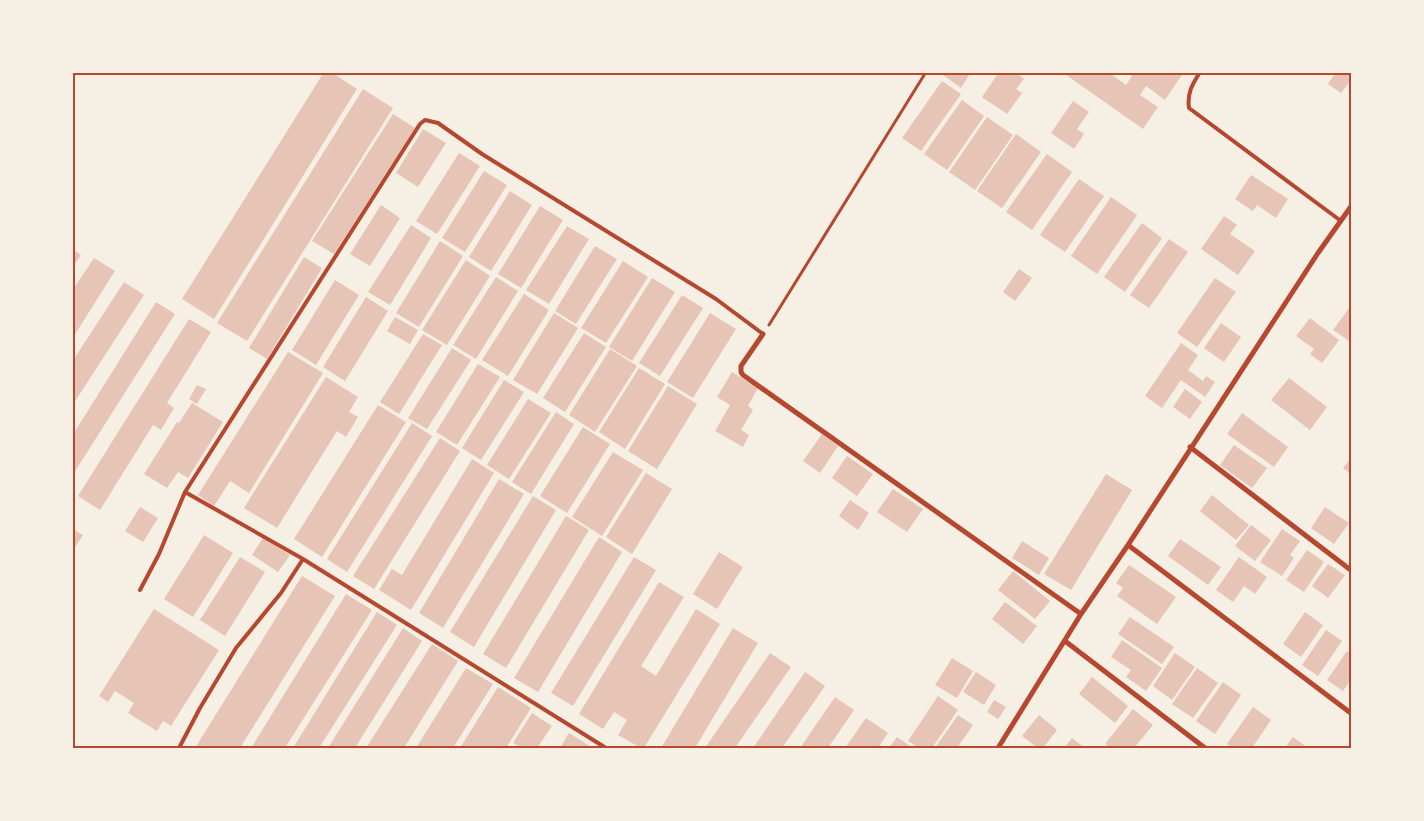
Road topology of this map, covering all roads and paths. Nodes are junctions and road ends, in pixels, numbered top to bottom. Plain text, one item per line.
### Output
1 (926, 72) edge
2 (1200, 72) edge
3 (1352, 204) edge
4 (1341, 221) junction
5 (763, 334) junction
6 (1190, 447) junction
7 (185, 492) junction
8 (1128, 545) junction
9 (303, 559) junction
10 (1352, 571) edge
11 (140, 590) dead end
12 (1081, 614) junction
13 (1065, 641) junction
14 (1352, 714) edge
15 (180, 748) edge
16 (606, 748) edge
17 (998, 748) edge
18 (1205, 748) edge

1 - 5 path
2 - 4 lane
3 - 4 street
4 - 6 street
5 - 7 lane
5 - 12 street
6 - 8 street
6 - 10 street
7 - 9 lane
7 - 11 lane
8 - 12 street
8 - 14 street
9 - 15 lane
9 - 16 lane
12 - 13 street
13 - 17 street
13 - 18 street

